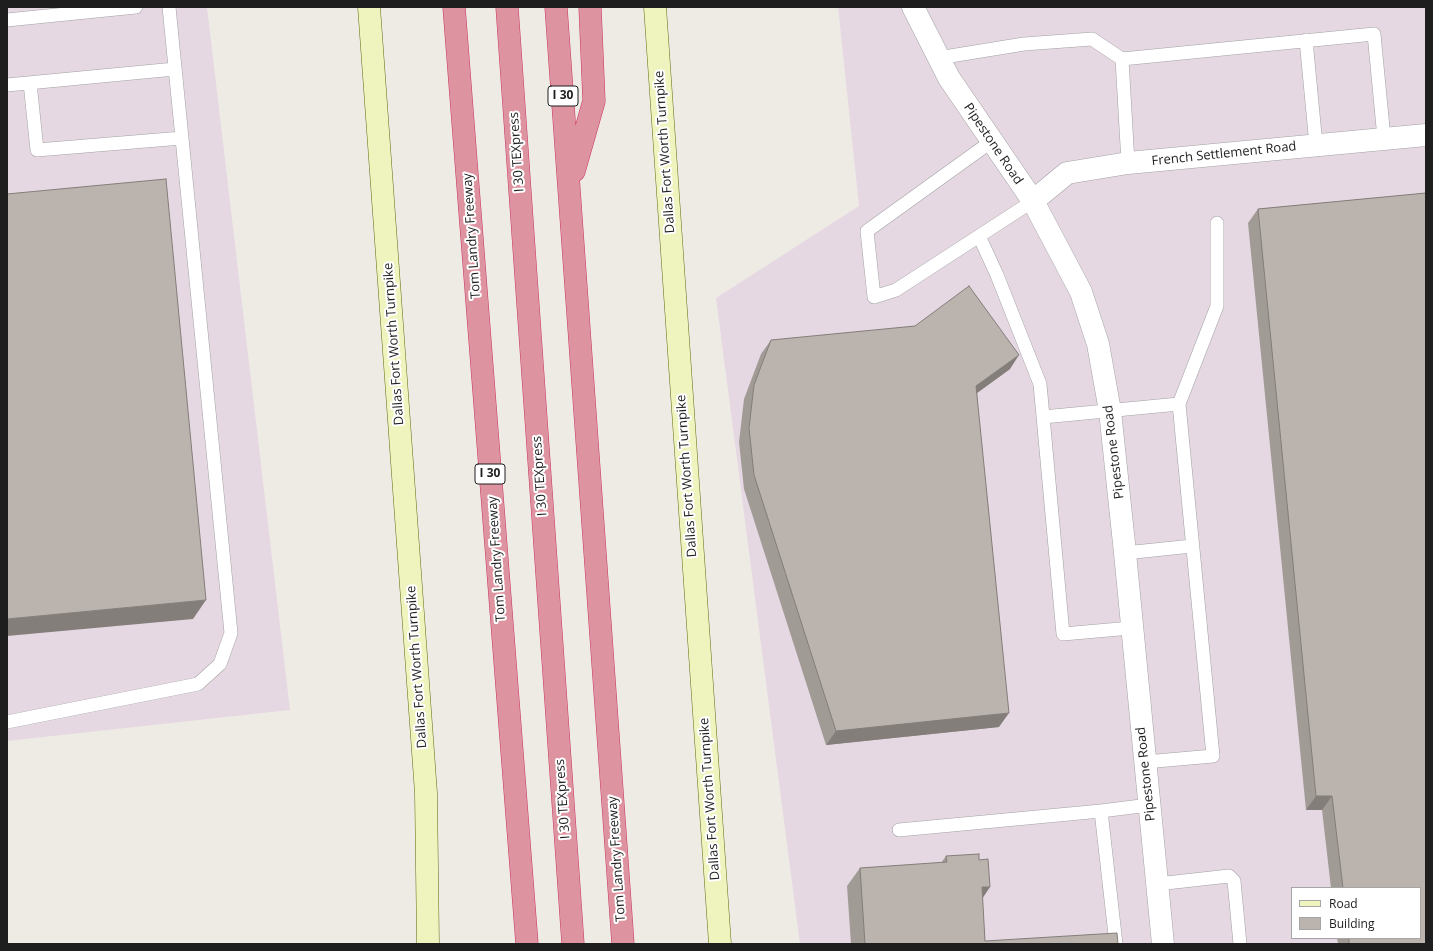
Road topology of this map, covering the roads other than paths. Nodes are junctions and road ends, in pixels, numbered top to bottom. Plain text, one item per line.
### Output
1 (136, 7) edge
2 (169, 7) edge
3 (369, 7) edge
4 (454, 7) edge
5 (507, 7) edge
6 (556, 7) edge
7 (590, 7) edge
8 (655, 7) edge
9 (913, 7) edge
10 (7, 20) edge
11 (1306, 40) junction
12 (938, 58) junction
13 (1122, 59) junction
14 (175, 68) junction
15 (30, 83) junction
16 (7, 85) edge
17 (1426, 134) edge
18 (182, 138) junction
19 (1384, 138) junction
20 (992, 141) junction
21 (1316, 145) junction
22 (1128, 163) junction
23 (569, 186) junction
24 (1033, 201) junction
25 (1217, 223) dead end
26 (979, 236) junction
27 (1179, 404) junction
28 (1110, 411) junction
29 (1043, 417) junction
30 (1192, 546) junction
31 (1125, 553) junction
32 (1131, 628) junction
33 (7, 722) edge
34 (1145, 762) junction
35 (1149, 805) junction
36 (1102, 811) junction
37 (899, 830) dead end
38 (1157, 884) junction
39 (527, 943) edge
40 (428, 944) edge
41 (574, 944) edge
42 (623, 944) edge
43 (720, 944) edge
44 (1116, 944) edge
45 (1163, 944) edge
46 (1240, 944) edge

1 - 10 lane
2 - 14 lane
3 - 40 main road, Dallas Fort Worth Turnpike
4 - 39 highway, Tom Landry Freeway / I 30
5 - 41 highway, I 30 TEXpress
6 - 23 highway, Tom Landry Freeway / I 30
7 - 23 highway
8 - 43 main road, Dallas Fort Worth Turnpike
9 - 12 street, Pipestone Road
11 - 13 lane
11 - 19 lane
11 - 21 lane
12 - 13 lane
12 - 20 street, Pipestone Road
13 - 22 lane
14 - 15 lane
14 - 18 lane
15 - 16 lane
15 - 18 lane
17 - 19 street, French Settlement Road
18 - 33 lane
19 - 21 street, French Settlement Road
20 - 24 street, Pipestone Road
20 - 26 lane
21 - 22 street, French Settlement Road
22 - 24 street, French Settlement Road
23 - 42 highway, Tom Landry Freeway / I 30
24 - 26 lane
24 - 28 street, Pipestone Road
25 - 27 lane
26 - 29 lane
27 - 28 lane
27 - 30 lane
28 - 29 lane
28 - 31 street, Pipestone Road
29 - 32 lane
30 - 31 lane
30 - 34 lane
31 - 32 street, Pipestone Road
32 - 34 street, Pipestone Road
34 - 35 street, Pipestone Road
35 - 36 lane
35 - 38 street, Pipestone Road
36 - 37 lane
36 - 44 lane
38 - 45 street, Pipestone Road
38 - 46 lane

